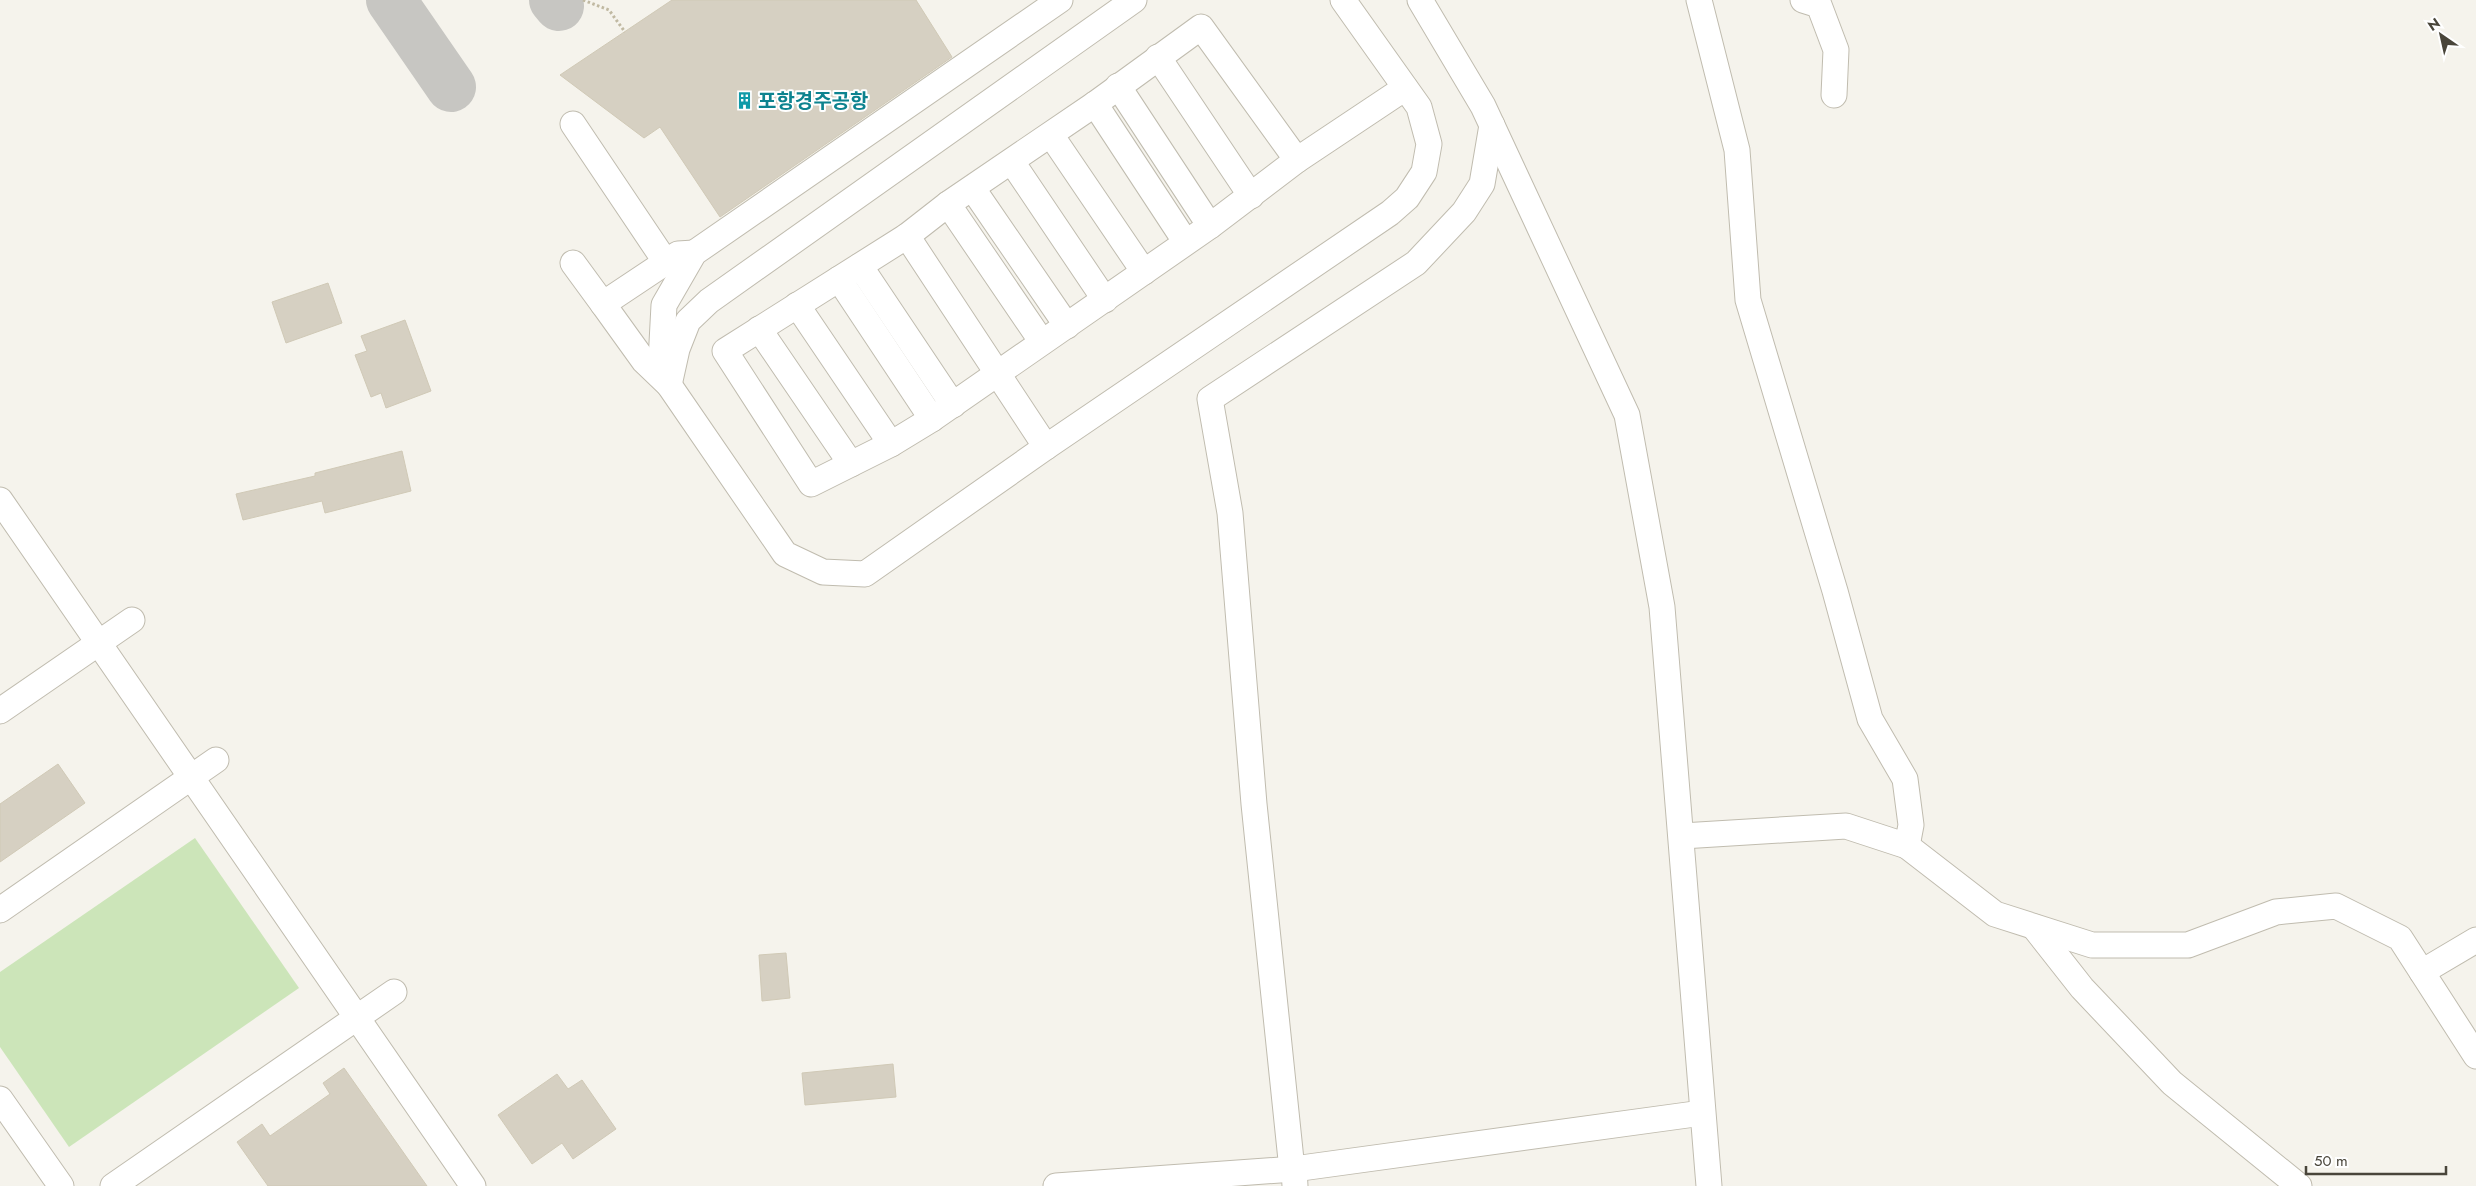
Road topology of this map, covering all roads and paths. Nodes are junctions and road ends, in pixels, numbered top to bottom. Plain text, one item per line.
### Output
1 (583, 0) edge
2 (1060, 0) edge
3 (1134, 0) edge
4 (1343, 0) edge
5 (1420, 0) edge
6 (1699, 0) edge
7 (1803, 0) edge
8 (625, 32) dead end
9 (1158, 57) junction
10 (1118, 86) junction
11 (1405, 88) junction
12 (1834, 94) dead end
13 (1095, 104) junction
14 (573, 124) dead end
15 (1492, 126) junction
16 (1051, 134) junction
17 (1297, 160) junction
18 (1012, 162) junction
19 (973, 188) junction
20 (1251, 196) junction
21 (948, 204) junction
22 (1210, 226) junction
23 (907, 236) junction
24 (1185, 241) junction
25 (694, 253) junction
26 (665, 261) junction
27 (573, 263) dead end
28 (860, 266) junction
29 (1144, 272) junction
30 (839, 279) junction
31 (1105, 300) junction
32 (603, 304) junction
33 (797, 305) junction
34 (1067, 326) junction
35 (759, 329) junction
36 (1042, 342) junction
37 (999, 373) junction
38 (669, 384) junction
39 (953, 405) junction
40 (932, 420) junction
41 (891, 444) junction
42 (1046, 447) junction
43 (851, 464) junction
44 (0, 500) edge
45 (132, 620) dead end
46 (99, 643) junction
47 (0, 711) edge
48 (216, 760) dead end
49 (191, 777) junction
50 (1682, 836) junction
51 (1907, 846) junction
52 (0, 910) edge
53 (2034, 926) junction
54 (2476, 940) edge
55 (2422, 972) junction
56 (394, 992) dead end
57 (357, 1018) junction
58 (2476, 1056) edge
59 (0, 1099) edge
60 (1702, 1113) junction
61 (1295, 1178) edge
62 (61, 1186) edge
63 (114, 1186) edge
64 (473, 1186) edge
65 (1056, 1186) edge
66 (1709, 1186) edge
67 (2299, 1186) edge

1 - 8 path
2 - 25 street
3 - 38 street
4 - 11 street
5 - 15 street
6 - 51 street
7 - 12 street
9 - 10 street
9 - 17 street
9 - 20 street
10 - 13 street
10 - 22 street
11 - 17 street
11 - 42 street
13 - 16 street
13 - 24 street
14 - 26 street
15 - 50 street
15 - 61 street
16 - 18 street
16 - 29 street
17 - 20 street
18 - 19 street
18 - 31 street
19 - 21 street
19 - 34 street
20 - 22 street
21 - 23 street
21 - 36 street
22 - 24 street
23 - 28 street
23 - 37 street
24 - 29 street
25 - 26 street
25 - 38 street
26 - 32 street
27 - 32 street
28 - 30 street
28 - 39 street
29 - 31 street
30 - 33 street
30 - 40 street
31 - 34 street
32 - 38 street
33 - 35 street
33 - 41 street
34 - 36 street
35 - 43 street
35 - 43 street
36 - 37 street
37 - 39 street
37 - 42 street
38 - 42 street
39 - 40 street
40 - 41 street
41 - 43 street
44 - 46 street
45 - 46 street
46 - 47 street
46 - 49 street
48 - 49 street
49 - 52 street
49 - 57 street
50 - 51 street
50 - 60 street
51 - 53 street
53 - 55 street
53 - 67 street
54 - 55 street
55 - 58 street
56 - 57 street
57 - 63 street
57 - 64 street
59 - 62 street
60 - 61 street
60 - 66 street
61 - 65 street

